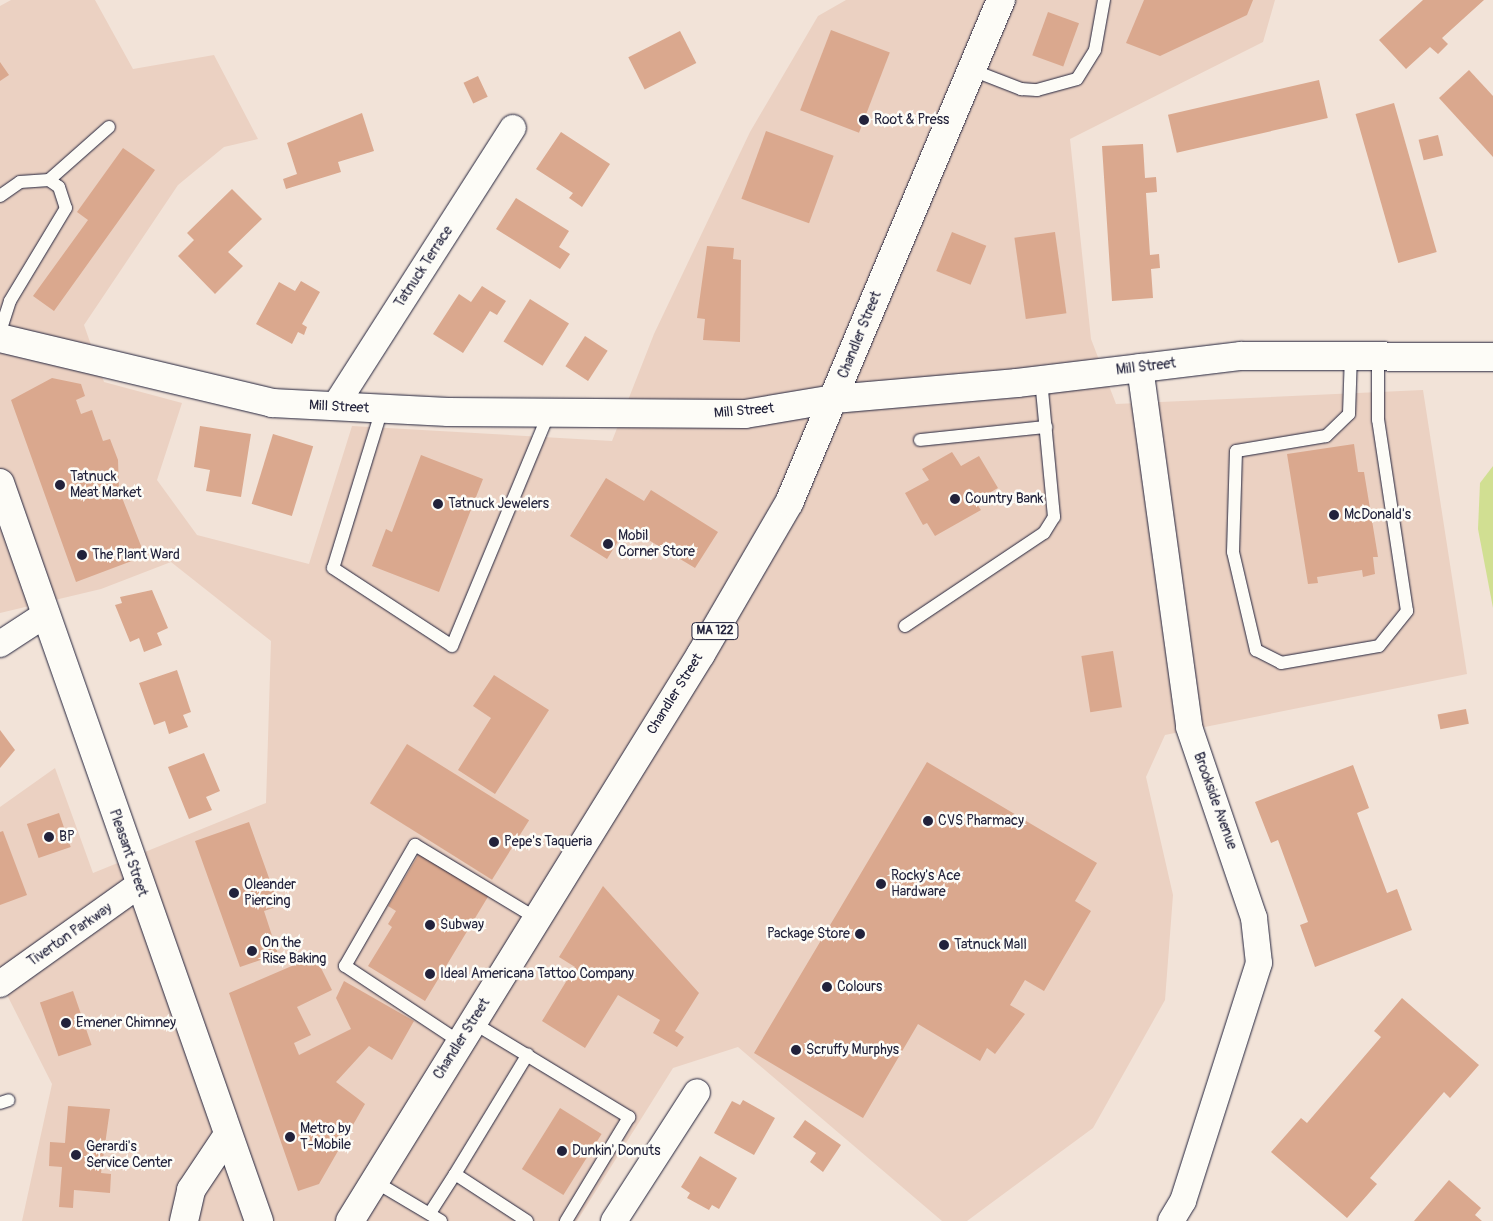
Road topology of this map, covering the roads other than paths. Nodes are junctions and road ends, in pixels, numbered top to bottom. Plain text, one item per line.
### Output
1 (1001, 0) edge
2 (1104, 0) edge
3 (972, 70) junction
4 (109, 126) dead end
5 (513, 128) dead end
6 (49, 180) junction
7 (0, 196) edge
8 (0, 332) edge
9 (0, 338) edge
10 (1351, 354) junction
11 (1378, 354) junction
12 (1493, 357) edge
13 (1140, 367) junction
14 (1041, 380) junction
15 (834, 399) junction
16 (335, 406) junction
17 (382, 409) junction
18 (549, 413) junction
19 (1046, 427) junction
20 (920, 440) dead end
21 (0, 483) edge
22 (46, 614) junction
23 (905, 626) dead end
24 (0, 644) edge
25 (140, 885) junction
26 (536, 918) junction
27 (0, 984) edge
28 (466, 1032) junction
29 (528, 1054) junction
30 (697, 1092) dead end
31 (227, 1136) junction
32 (455, 1174) junction
33 (374, 1181) junction
34 (430, 1213) junction
35 (184, 1221) edge
36 (259, 1221) edge
37 (350, 1221) edge
38 (441, 1221) edge
39 (527, 1221) edge
40 (566, 1221) edge
41 (614, 1221) edge
42 (1171, 1221) edge

1 - 3 main road, Chandler Street / MA 122
2 - 3 lane
3 - 15 main road, Chandler Street / MA 122
4 - 6 lane
5 - 16 street, Tatnuck Terrace
6 - 7 lane
6 - 8 lane
9 - 16 main road, Mill Street
10 - 11 main road, Mill Street
10 - 11 lane
10 - 13 main road, Mill Street
11 - 12 main road, Mill Street
13 - 14 main road, Mill Street
13 - 42 street, Brookside Avenue
14 - 15 main road, Mill Street
14 - 19 lane
15 - 18 main road, Mill Street
15 - 26 main road, Chandler Street / MA 122
16 - 17 main road, Mill Street
17 - 18 main road, Mill Street
17 - 18 lane
19 - 20 lane
19 - 23 lane
21 - 22 main road, Pleasant Street
22 - 24 street
22 - 25 main road, Pleasant Street
25 - 27 street, Tiverton Parkway
25 - 31 main road, Pleasant Street
26 - 28 main road, Chandler Street / MA 122
26 - 28 lane
28 - 29 lane
28 - 33 main road, Chandler Street / MA 122
29 - 32 lane
29 - 40 lane
30 - 41 street
31 - 35 main road
31 - 36 main road, Pleasant Street
32 - 34 lane
32 - 39 lane
33 - 34 lane
33 - 37 main road, Chandler Street / MA 122
34 - 38 lane

